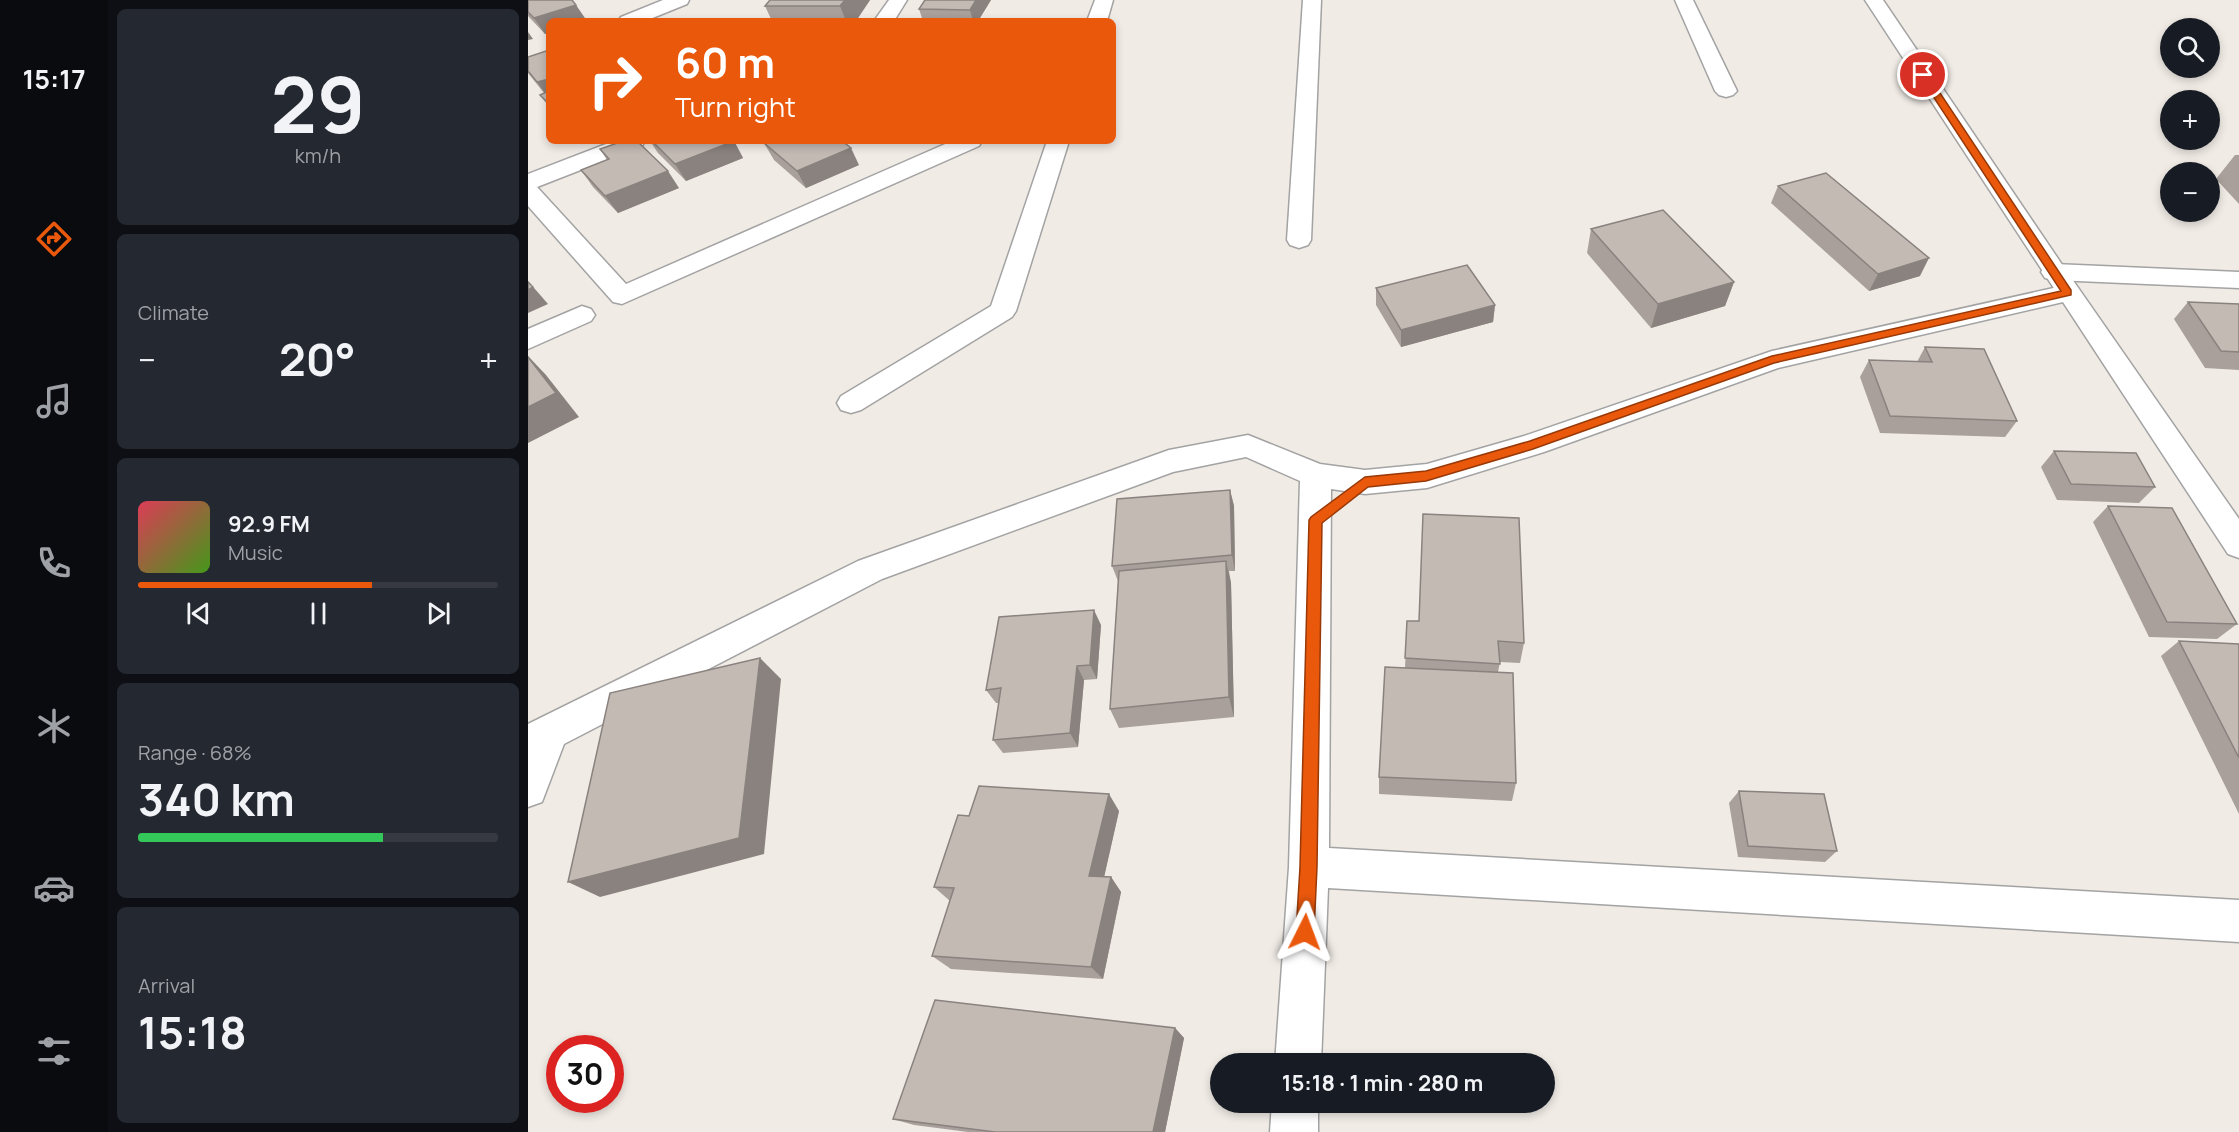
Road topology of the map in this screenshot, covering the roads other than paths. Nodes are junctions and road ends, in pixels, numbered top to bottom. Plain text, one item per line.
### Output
1 (680, 0) edge
2 (898, 0) edge
3 (1104, 0) edge
4 (1312, 0) edge
5 (1684, 0) edge
6 (1874, 0) edge
7 (635, 18) edge
8 (886, 18) edge
9 (1098, 18) edge
10 (1726, 91) dead end
11 (626, 144) edge
12 (964, 144) edge
13 (1057, 144) edge
14 (528, 182) edge
15 (528, 191) edge
16 (1299, 240) dead end
17 (2239, 280) edge
18 (2061, 282) junction
19 (582, 315) dead end
20 (528, 340) edge
21 (851, 403) dead end
22 (1316, 475) junction
23 (1365, 482) junction
24 (1315, 520) junction
25 (2239, 544) edge
26 (538, 738) edge
27 (528, 789) edge
28 (1309, 867) junction
29 (2239, 921) edge
30 (1299, 1053) edge
31 (1295, 1113) edge
32 (1294, 1132) edge

1 - 7 street
2 - 8 street
3 - 9 street
4 - 16 street
5 - 10 street
6 - 18 street
11 - 14 street
12 - 15 street
13 - 21 street
17 - 18 street
18 - 23 street
18 - 25 street
19 - 20 street
22 - 23 street
22 - 24 street
22 - 26 street
23 - 24 street
24 - 28 street
26 - 27 street
28 - 29 street
28 - 30 street
31 - 32 street

